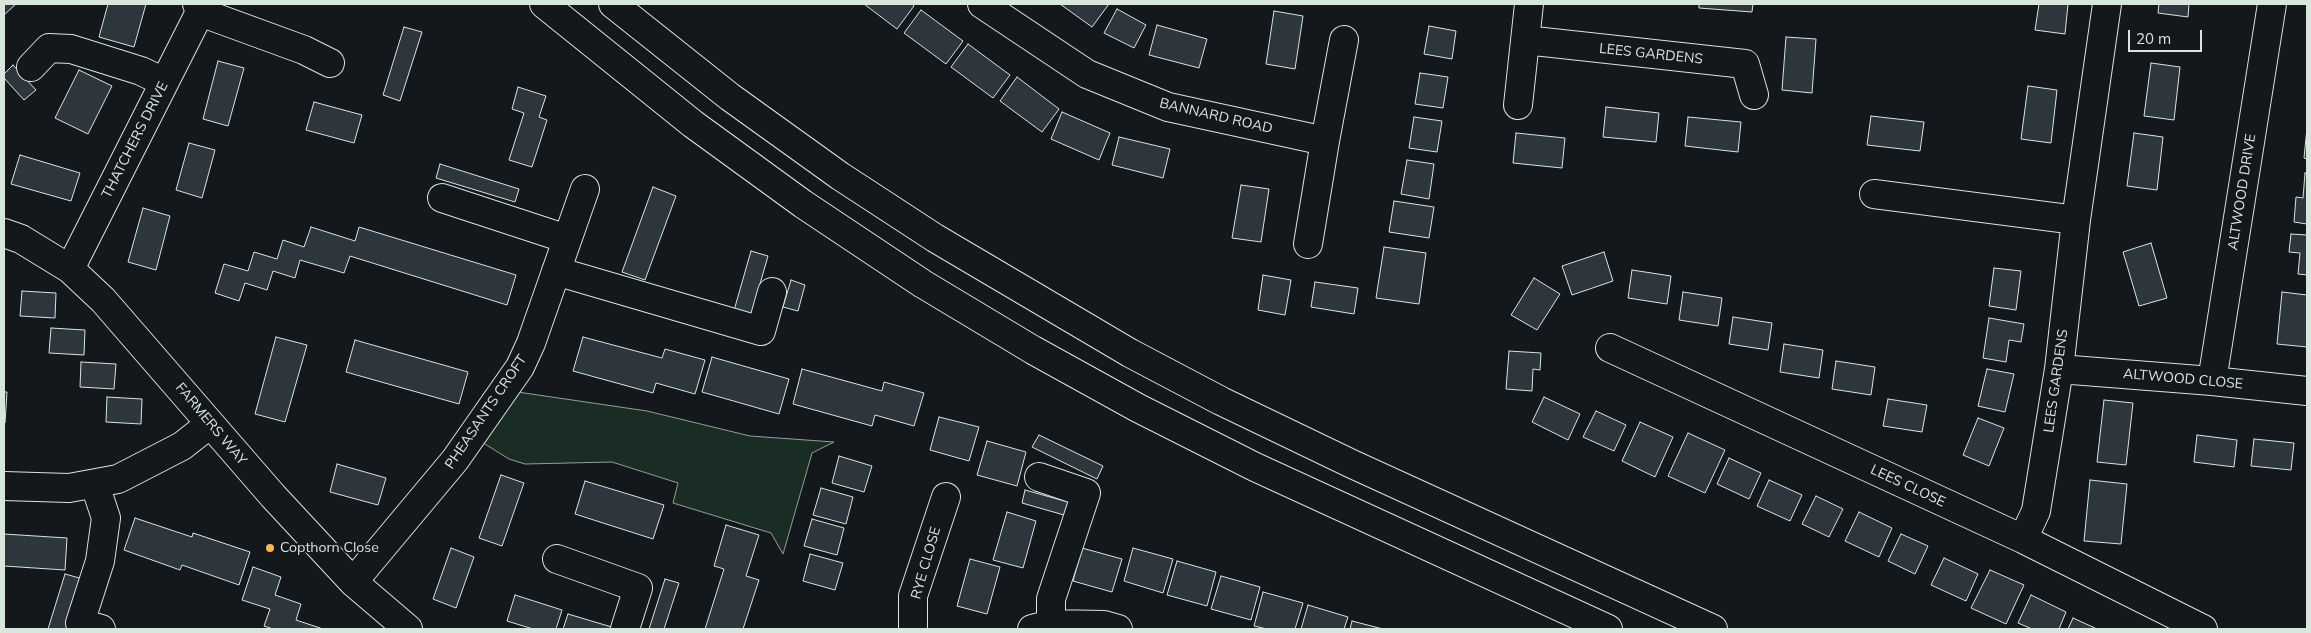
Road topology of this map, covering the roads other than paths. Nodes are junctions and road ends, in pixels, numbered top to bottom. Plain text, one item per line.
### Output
1 (544, 4) edge
2 (613, 4) edge
3 (982, 4) edge
4 (1529, 4) edge
5 (2107, 4) edge
6 (2272, 4) edge
7 (198, 8) edge
8 (1344, 40) dead end
9 (1525, 40) junction
10 (330, 63) dead end
11 (30, 67) dead end
12 (164, 82) junction
13 (1754, 95) dead end
14 (1518, 105) dead end
15 (1325, 141) junction
16 (585, 189) dead end
17 (1874, 194) dead end
18 (442, 198) dead end
19 (2076, 220) junction
20 (4, 233) edge
21 (567, 239) junction
22 (1308, 244) dead end
23 (70, 269) junction
24 (556, 271) junction
25 (772, 292) dead end
26 (1610, 348) dead end
27 (2059, 369) junction
28 (2212, 381) junction
29 (2307, 391) edge
30 (210, 424) junction
31 (1039, 477) dead end
32 (95, 485) junction
33 (4, 486) edge
34 (946, 497) dead end
35 (2023, 540) junction
36 (558, 560) dead end
37 (353, 582) junction
38 (1042, 626) edge
39 (101, 629) edge
40 (408, 629) edge
41 (625, 629) edge
42 (913, 629) edge
43 (1118, 629) edge
44 (1608, 629) edge
45 (1713, 629) edge
46 (2203, 629) edge

1 - 44 main road
2 - 45 main road
3 - 15 main road, BANNARD ROAD
4 - 9 main road
5 - 19 main road, LEES GARDENS
6 - 28 main road, ALTWOOD DRIVE
7 - 10 main road, THATCHERS DRIVE
7 - 12 main road, THATCHERS DRIVE
8 - 15 main road
9 - 13 main road, LEES GARDENS
9 - 14 main road
11 - 12 main road
12 - 23 main road, THATCHERS DRIVE
15 - 22 main road
16 - 21 main road, PHEASANTS CROFT
17 - 19 main road
18 - 21 main road
19 - 27 main road, LEES GARDENS
20 - 23 main road, FARMERS WAY
21 - 24 main road, PHEASANTS CROFT
23 - 30 main road, FARMERS WAY
24 - 25 main road
24 - 37 main road, PHEASANTS CROFT
26 - 35 main road, LEES CLOSE
27 - 28 main road, ALTWOOD CLOSE
27 - 35 main road, LEES GARDENS
28 - 29 main road, ALTWOOD CLOSE
30 - 32 main road
30 - 37 main road, FARMERS WAY
31 - 38 main road
32 - 33 main road
32 - 39 main road
34 - 42 main road, RYE CLOSE
35 - 46 main road, LEES CLOSE
36 - 41 main road
37 - 40 main road, FARMERS WAY
38 - 43 main road

